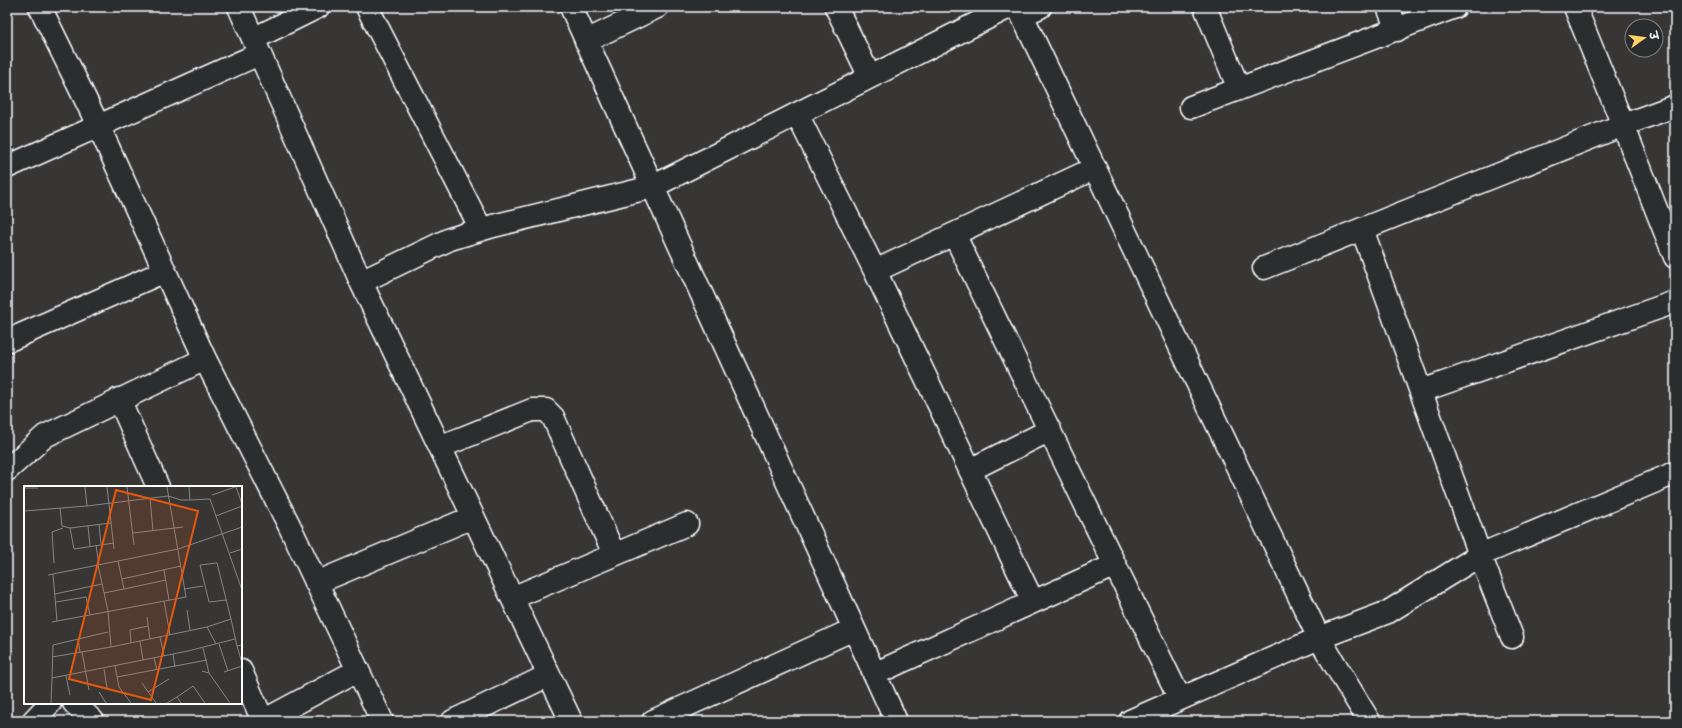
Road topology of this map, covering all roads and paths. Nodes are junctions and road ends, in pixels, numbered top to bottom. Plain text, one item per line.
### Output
1 (40, 7) edge
2 (239, 7) edge
3 (318, 7) edge
4 (367, 7) edge
5 (571, 7) edge
6 (657, 7) edge
7 (836, 7) edge
8 (1205, 7) edge
9 (1388, 7) edge
10 (1455, 7) edge
11 (1575, 7) edge
12 (1022, 9) edge
13 (1396, 30) junction
14 (586, 41) junction
15 (256, 46) junction
16 (870, 77) junction
17 (1239, 89) junction
18 (1675, 106) edge
19 (1191, 107) dead end
20 (797, 114) junction
21 (98, 125) junction
22 (1623, 125) junction
23 (7, 167) edge
24 (1095, 168) junction
25 (652, 187) junction
26 (481, 229) junction
27 (1362, 229) junction
28 (954, 234) junction
29 (1675, 257) edge
30 (1264, 268) dead end
31 (165, 271) junction
32 (875, 271) junction
33 (361, 282) junction
34 (1675, 302) edge
35 (7, 341) edge
36 (205, 358) junction
37 (1421, 391) junction
38 (119, 399) junction
39 (1050, 430) junction
40 (440, 447) junction
41 (7, 470) edge
42 (970, 470) junction
43 (1675, 473) edge
44 (158, 486) edge
45 (473, 517) junction
46 (687, 524) dead end
47 (614, 554) junction
48 (1480, 556) junction
49 (1115, 565) junction
50 (316, 582) junction
51 (512, 598) junction
52 (1033, 602) junction
53 (854, 629) junction
54 (1319, 638) junction
55 (1512, 638) dead end
56 (358, 670) junction
57 (242, 673) edge
58 (874, 674) junction
59 (549, 675) junction
60 (1180, 699) junction
61 (49, 704) edge
62 (75, 704) edge
63 (33, 721) edge
64 (93, 721) edge
65 (263, 721) edge
66 (382, 721) edge
67 (453, 721) edge
68 (571, 721) edge
69 (653, 721) edge
70 (896, 721) edge
71 (1130, 721) edge
72 (1369, 721) edge

1 - 21 street
2 - 15 street
3 - 15 street
4 - 26 street
5 - 14 street
6 - 14 street
7 - 16 street
8 - 17 street
9 - 13 street
10 - 13 street
11 - 22 street
12 - 16 street
12 - 24 street
13 - 17 street
14 - 25 street
15 - 21 street
15 - 33 street
16 - 20 street
17 - 19 street
18 - 22 street
20 - 25 street
20 - 32 street
21 - 23 street
21 - 31 street
22 - 27 street
22 - 29 street
24 - 28 street
24 - 54 street
25 - 26 street
25 - 53 street
26 - 33 street
27 - 30 street
27 - 37 street
28 - 32 street
28 - 39 street
31 - 35 street
31 - 36 street
32 - 42 street
33 - 40 street
34 - 37 street
36 - 38 street
36 - 50 street
37 - 48 street
38 - 41 street
38 - 44 street
39 - 42 street
39 - 49 street
40 - 45 street
40 - 47 street
42 - 52 street
43 - 48 street
45 - 50 street
45 - 51 street
46 - 47 street
47 - 51 street
48 - 54 street
48 - 55 street
49 - 52 street
49 - 60 street
50 - 56 street
51 - 59 street
52 - 58 street
53 - 58 street
53 - 69 street
54 - 60 street
54 - 72 street
56 - 65 street
56 - 66 street
57 - 65 street
58 - 70 street
59 - 67 street
59 - 68 street
60 - 71 street
61 - 63 street
62 - 64 street

